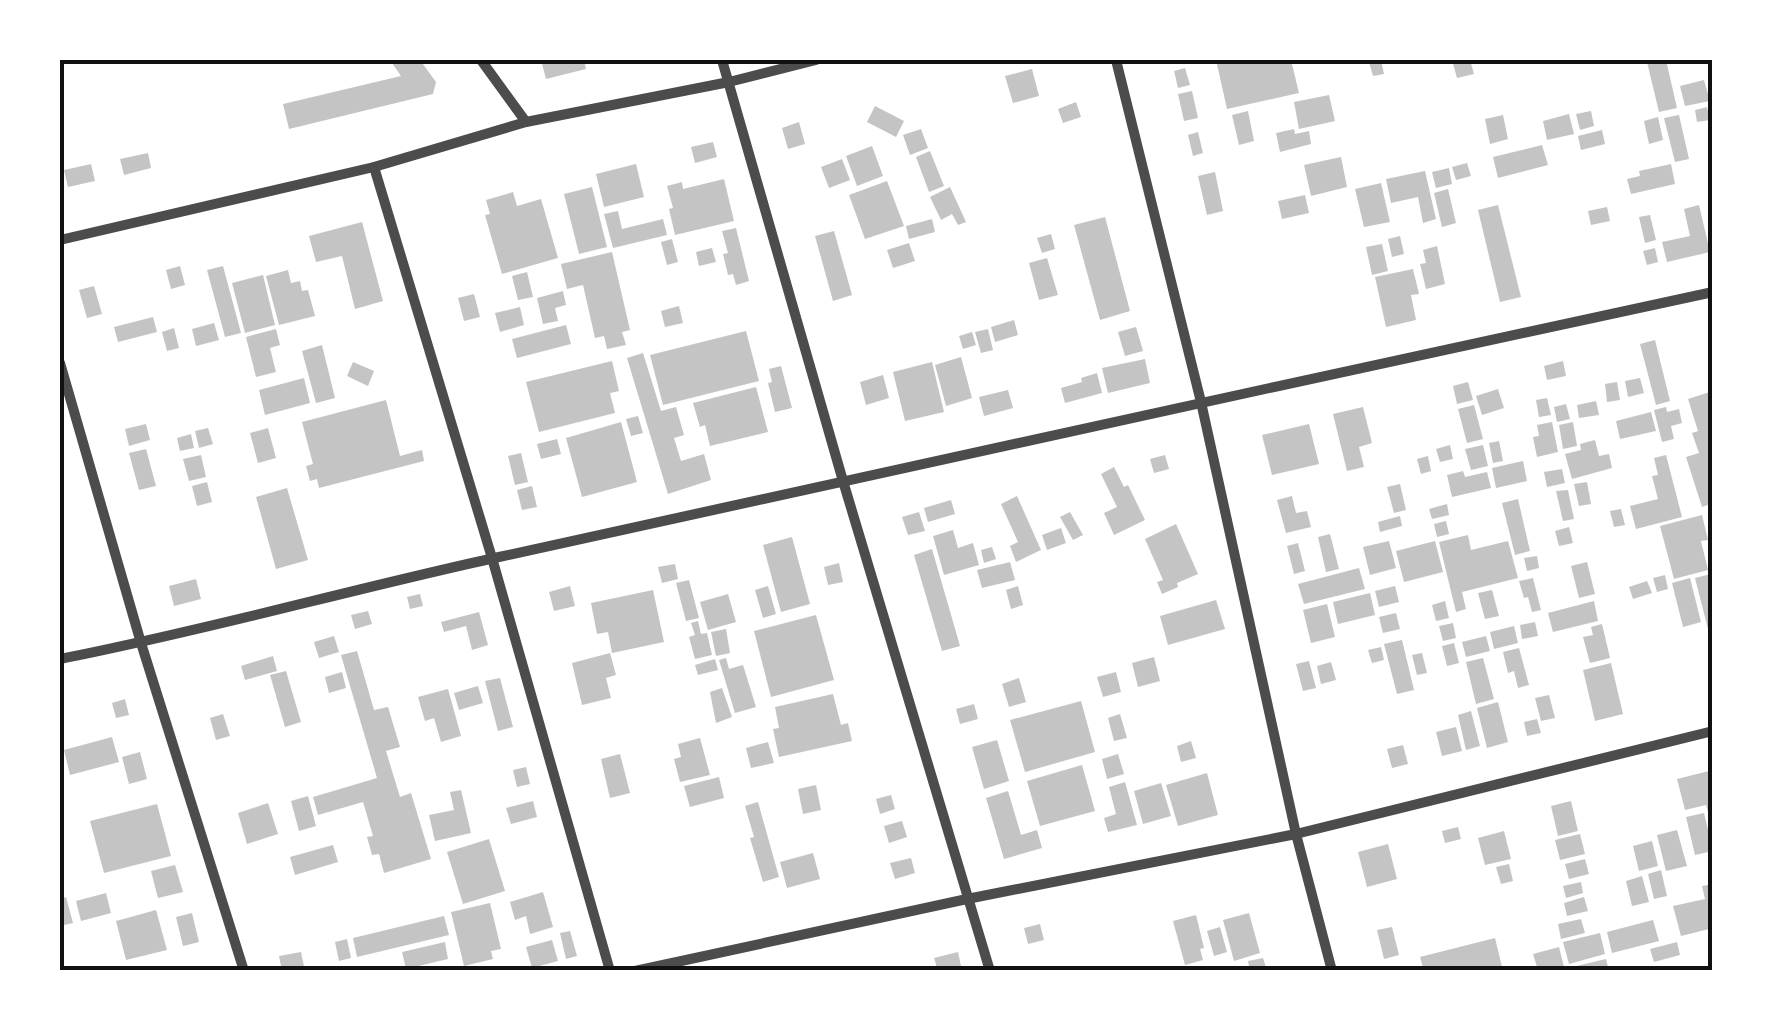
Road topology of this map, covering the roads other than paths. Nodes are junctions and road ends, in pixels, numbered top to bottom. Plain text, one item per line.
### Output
1 (480, 60) edge
2 (722, 60) edge
3 (816, 60) edge
4 (1116, 60) edge
5 (729, 82) junction
6 (526, 122) junction
7 (374, 168) junction
8 (60, 240) edge
9 (1713, 292) edge
10 (60, 362) edge
11 (1201, 402) junction
12 (843, 481) junction
13 (492, 558) junction
14 (141, 643) junction
15 (60, 659) edge
16 (1713, 731) edge
17 (1296, 834) junction
18 (967, 899) junction
19 (244, 971) edge
20 (610, 971) edge
21 (635, 971) edge
22 (990, 971) edge
23 (1332, 971) edge

1 - 6 street
2 - 5 street
3 - 5 street
4 - 11 street
5 - 6 street
5 - 12 street
6 - 7 street
7 - 8 street
7 - 13 street
9 - 11 street
10 - 14 street
11 - 12 street
11 - 17 street
12 - 13 street
12 - 18 street
13 - 14 street
13 - 20 street
14 - 15 street
14 - 19 street
16 - 17 street
17 - 18 street
17 - 23 street
18 - 21 street
18 - 22 street

